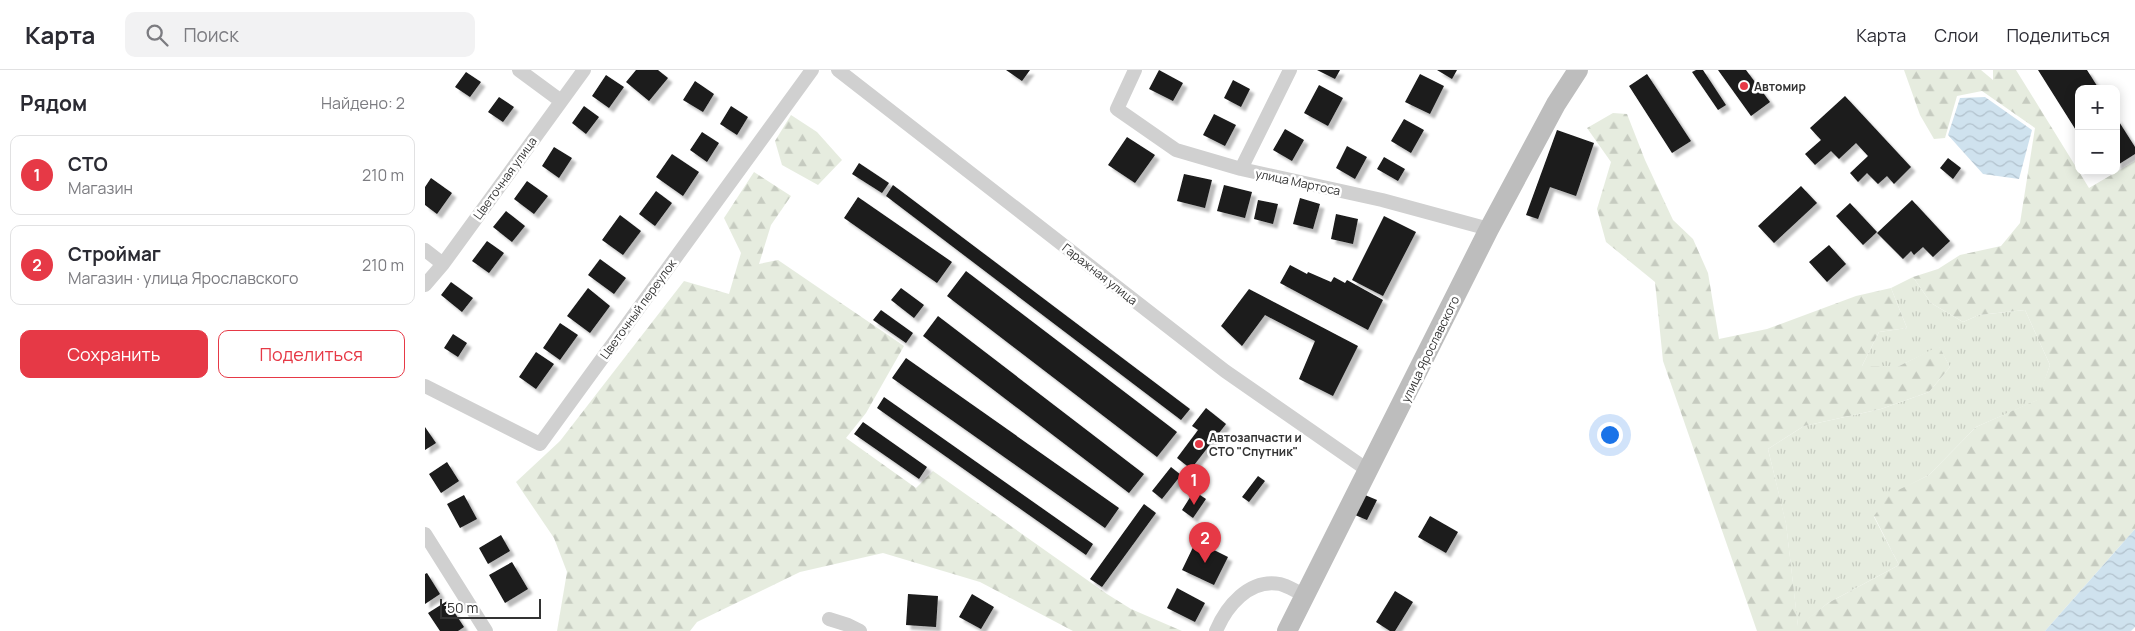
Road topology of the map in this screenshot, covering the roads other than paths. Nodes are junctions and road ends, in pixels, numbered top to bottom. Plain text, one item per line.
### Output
1 (519, 70) edge
2 (584, 70) edge
3 (813, 70) edge
4 (838, 70) edge
5 (1135, 70) edge
6 (1290, 70) edge
7 (1578, 70) edge
8 (561, 101) junction
9 (1241, 169) junction
10 (1489, 229) junction
11 (425, 250) edge
12 (443, 264) junction
13 (425, 285) edge
14 (425, 386) edge
15 (1369, 471) junction
16 (425, 534) edge
17 (1305, 595) junction
18 (829, 619) dead end
19 (487, 631) edge
20 (860, 631) edge
21 (1216, 631) edge
22 (1287, 631) edge

1 - 8 street
2 - 8 street, Цветочная улица
3 - 14 street, Цветочный переулок
4 - 15 street, Гаражная улица
5 - 9 street, улица Мартоса
6 - 9 street
7 - 10 street, улица Ярославского
8 - 12 street, Цветочная улица
9 - 10 street, улица Мартоса
10 - 15 street, улица Ярославского
11 - 12 street
12 - 13 street, Цветочная улица
15 - 17 street, улица Ярославского
16 - 19 street
17 - 21 street
17 - 22 street, улица Ярославского
18 - 20 street

